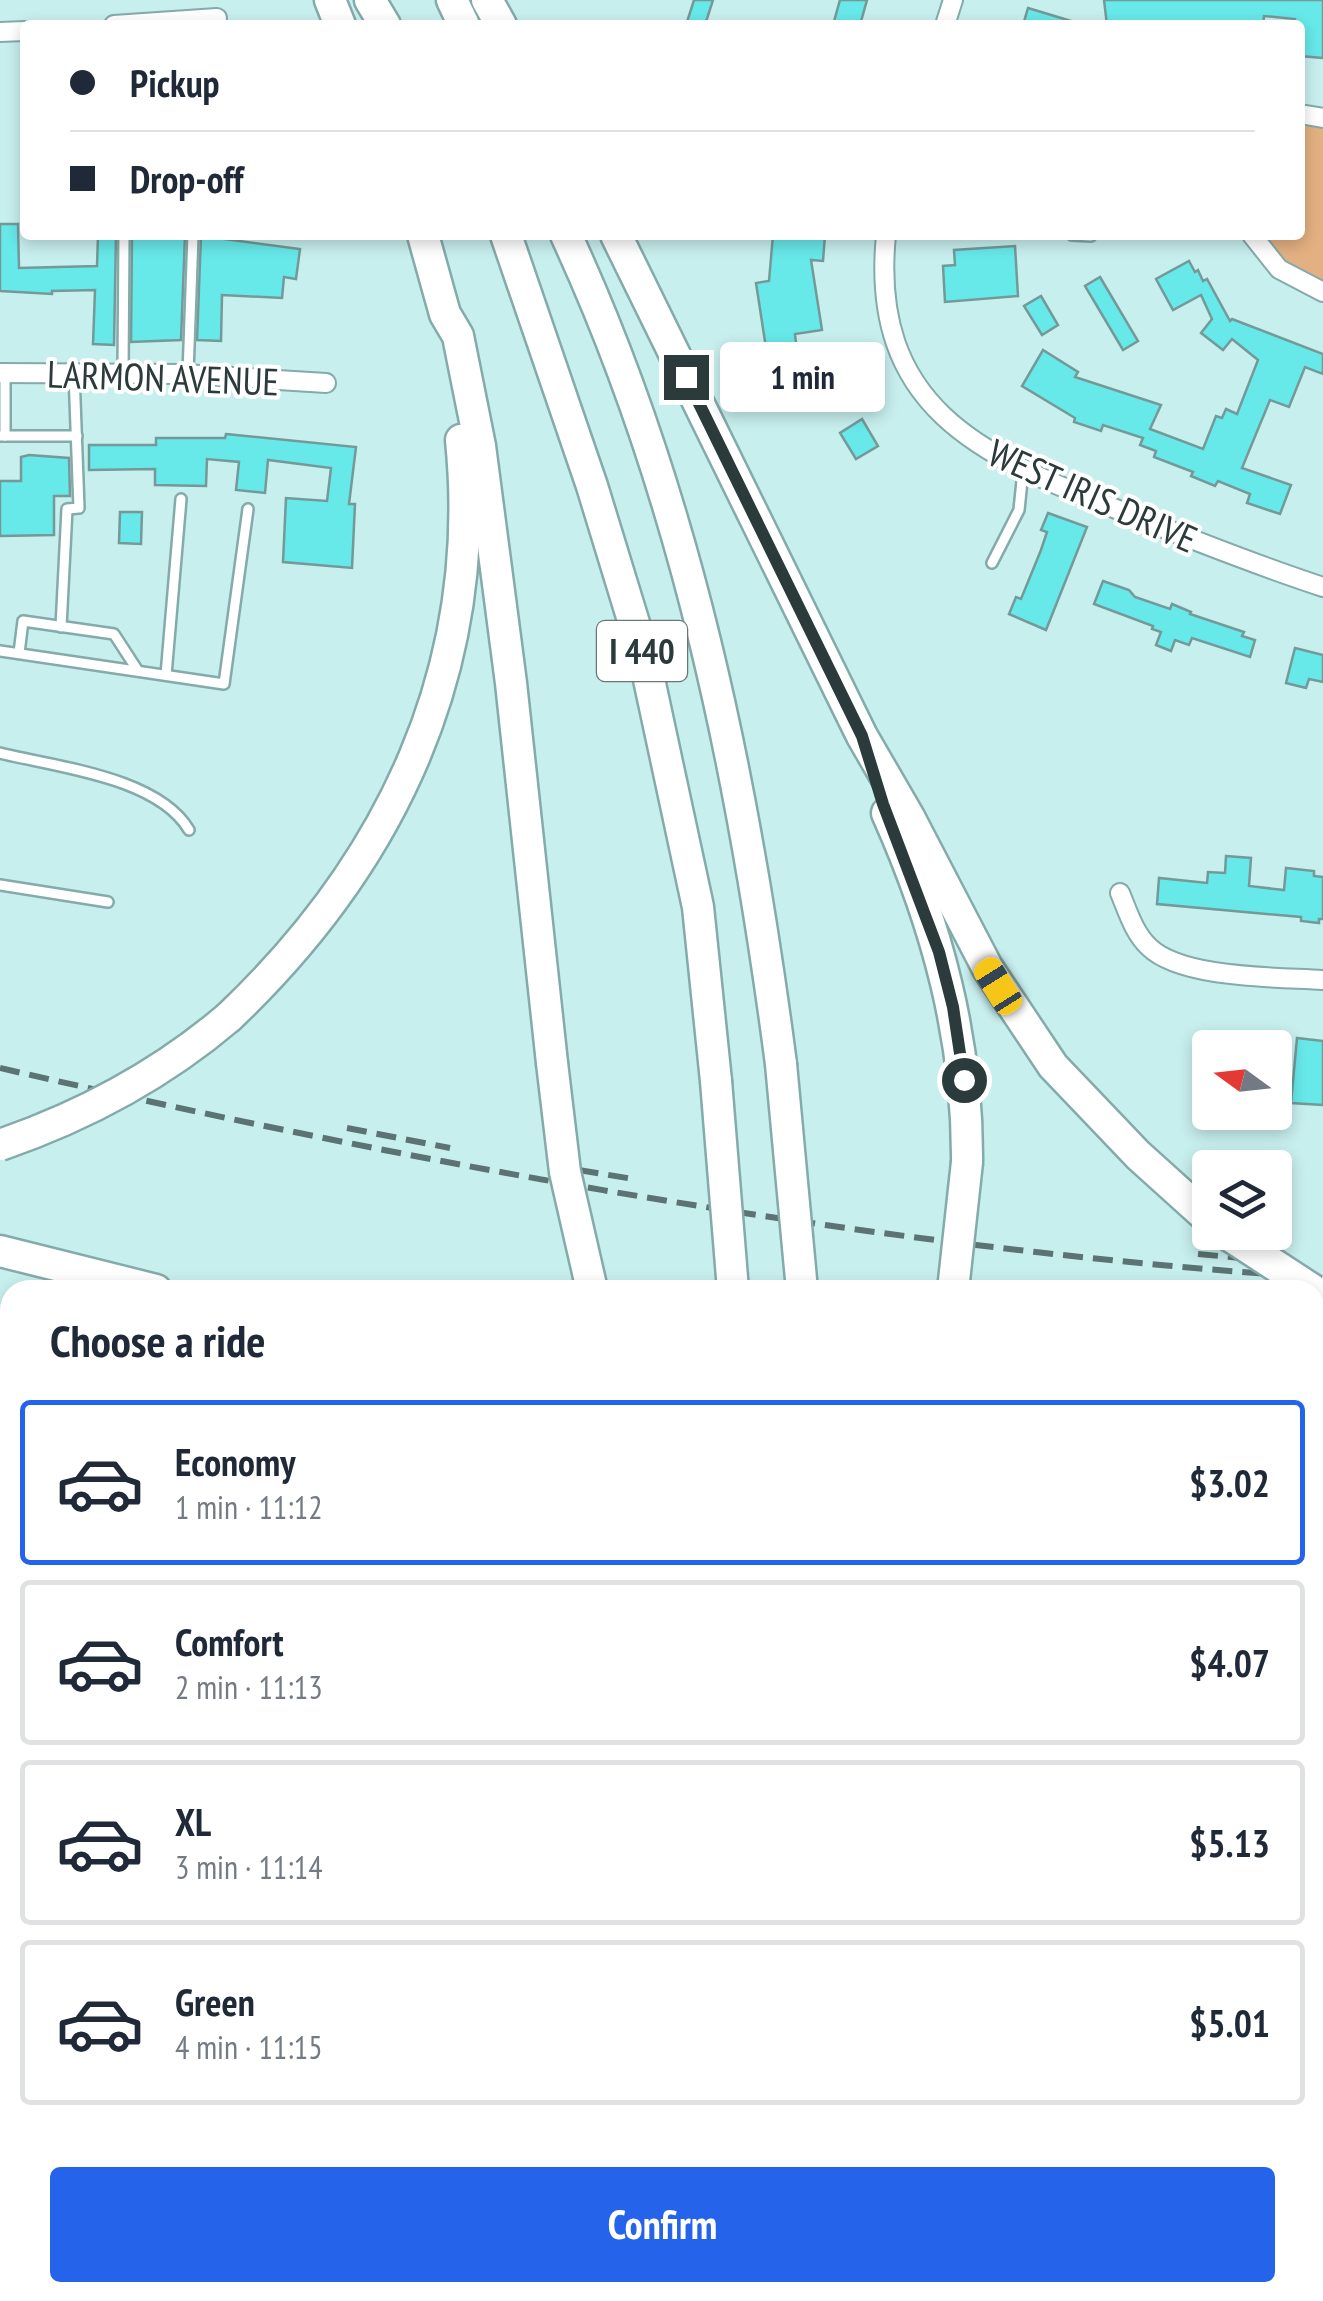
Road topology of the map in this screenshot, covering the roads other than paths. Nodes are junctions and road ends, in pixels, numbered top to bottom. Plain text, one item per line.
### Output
1 (217, 18) dead end
2 (188, 20) edge
3 (124, 240) edge
4 (193, 240) edge
5 (424, 240) edge
6 (508, 240) edge
7 (568, 240) edge
8 (618, 240) edge
9 (886, 240) edge
10 (1255, 240) edge
11 (1323, 292) edge
12 (445, 314) junction
13 (2, 373) edge
14 (74, 373) junction
15 (123, 373) junction
16 (188, 374) junction
17 (326, 382) dead end
18 (3, 405) edge
19 (3, 436) edge
20 (76, 436) junction
21 (1023, 472) junction
22 (181, 499) dead end
23 (248, 509) dead end
24 (992, 563) dead end
25 (1323, 587) edge
26 (62, 626) junction
27 (0, 650) edge
28 (18, 654) junction
29 (138, 672) junction
30 (166, 676) junction
31 (862, 736) junction
32 (0, 753) edge
33 (189, 830) dead end
34 (0, 885) edge
35 (1120, 892) dead end
36 (108, 902) dead end
37 (1323, 980) edge
38 (0, 1146) edge
39 (1192, 1204) edge
40 (1251, 1250) edge
41 (0, 1251) edge
42 (116, 1280) edge
43 (590, 1280) edge
44 (732, 1280) edge
45 (801, 1280) edge
46 (954, 1280) edge
47 (1297, 1280) edge

1 - 2 street
3 - 15 lane
4 - 16 lane
5 - 12 highway
6 - 44 highway, I 440, bridge
7 - 45 highway, I 440, bridge
8 - 31 highway
9 - 21 street, WEST IRIS DRIVE
10 - 11 street
12 - 38 highway, bridge
12 - 43 highway, bridge
13 - 14 street, LARMON AVENUE
13 - 18 lane
14 - 15 street, LARMON AVENUE
14 - 20 lane
15 - 16 street, LARMON AVENUE
16 - 17 street, LARMON AVENUE
18 - 19 lane
19 - 20 lane
20 - 26 lane
21 - 24 lane
21 - 25 street, WEST IRIS DRIVE
22 - 30 lane
23 - 30 lane
26 - 28 lane
26 - 29 lane
27 - 28 lane
28 - 29 lane
29 - 30 lane
31 - 39 highway
31 - 46 highway, bridge
32 - 33 lane
34 - 36 lane
35 - 37 street
40 - 47 highway, bridge
41 - 42 highway

